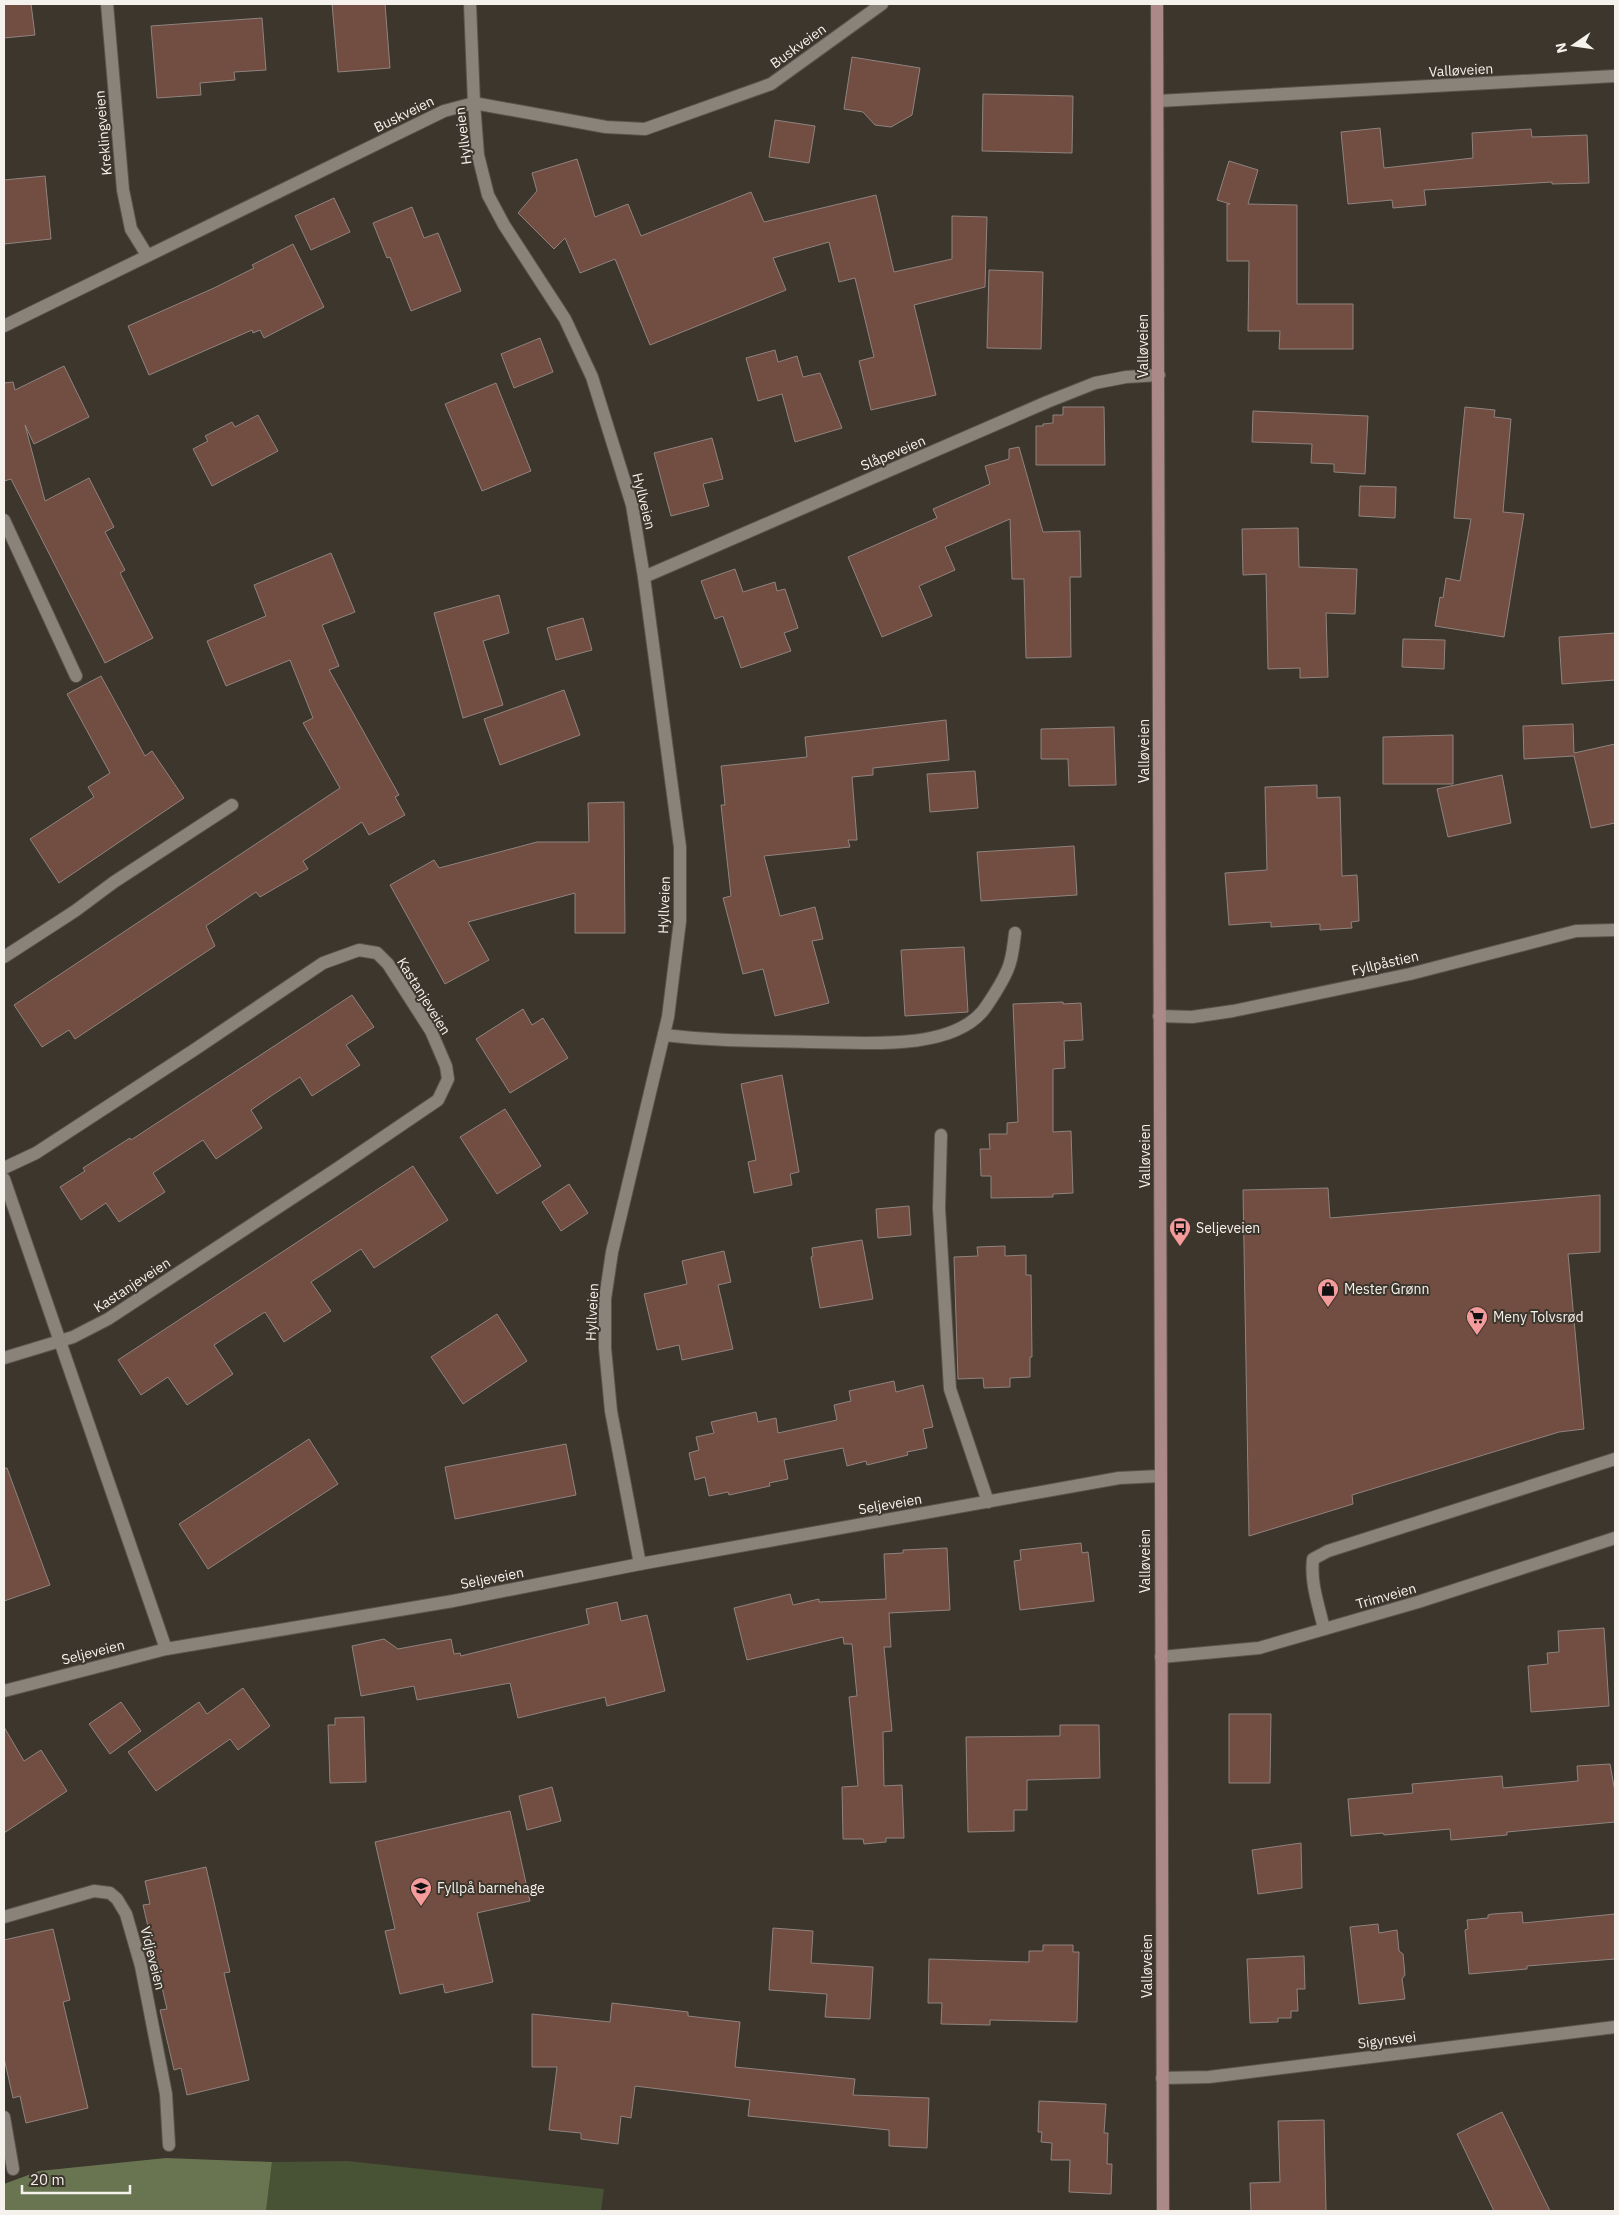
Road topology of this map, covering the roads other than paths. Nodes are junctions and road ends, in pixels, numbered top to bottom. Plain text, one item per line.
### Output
1 (107, 4) edge
2 (470, 4) edge
3 (882, 4) edge
4 (1157, 4) edge
5 (1615, 76) edge
6 (1158, 101) junction
7 (474, 103) junction
8 (148, 256) junction
9 (4, 326) edge
10 (1159, 375) junction
11 (4, 520) edge
12 (644, 577) junction
13 (76, 676) dead end
14 (232, 805) dead end
15 (1615, 930) edge
16 (1014, 933) dead end
17 (4, 957) edge
18 (1159, 1016) junction
19 (664, 1035) junction
20 (941, 1135) dead end
21 (4, 1168) edge
22 (4, 1178) edge
23 (59, 1341) junction
24 (4, 1358) edge
25 (1615, 1458) edge
26 (1160, 1476) junction
27 (988, 1502) junction
28 (1615, 1538) edge
29 (640, 1564) junction
30 (1324, 1629) junction
31 (166, 1649) junction
32 (1161, 1657) junction
33 (4, 1691) edge
34 (4, 1917) edge
35 (1615, 2027) edge
36 (1162, 2078) junction
37 (4, 2117) edge
38 (169, 2145) dead end
39 (13, 2169) dead end
40 (1163, 2211) edge

1 - 8 street, Kreklingveien
2 - 7 street, Hyllveien
3 - 7 street, Buskveien
4 - 6 main road, Valløveien
5 - 6 street, Valløveien
6 - 10 main road, Valløveien
7 - 8 street, Buskveien
7 - 12 street, Hyllveien
8 - 9 street, Buskveien
10 - 12 street, Slåpeveien
10 - 18 main road, Valløveien
11 - 13 street
12 - 19 street, Hyllveien
14 - 17 street
15 - 18 street, Fyllpåstien
16 - 19 street
18 - 26 main road, Valløveien
19 - 29 street, Hyllveien
20 - 27 street
21 - 23 street, Kastanjeveien
22 - 23 street
23 - 24 street, Kastanjeveien
23 - 31 street
25 - 30 street
26 - 27 street, Seljeveien
26 - 32 main road, Valløveien
27 - 29 street, Seljeveien
28 - 30 street, Trimveien
29 - 31 street, Seljeveien
30 - 32 street, Trimveien
31 - 33 street, Seljeveien
32 - 36 main road, Valløveien
34 - 38 street, Vidjeveien
35 - 36 street, Sigynsvei
36 - 40 main road, Valløveien
37 - 39 street

